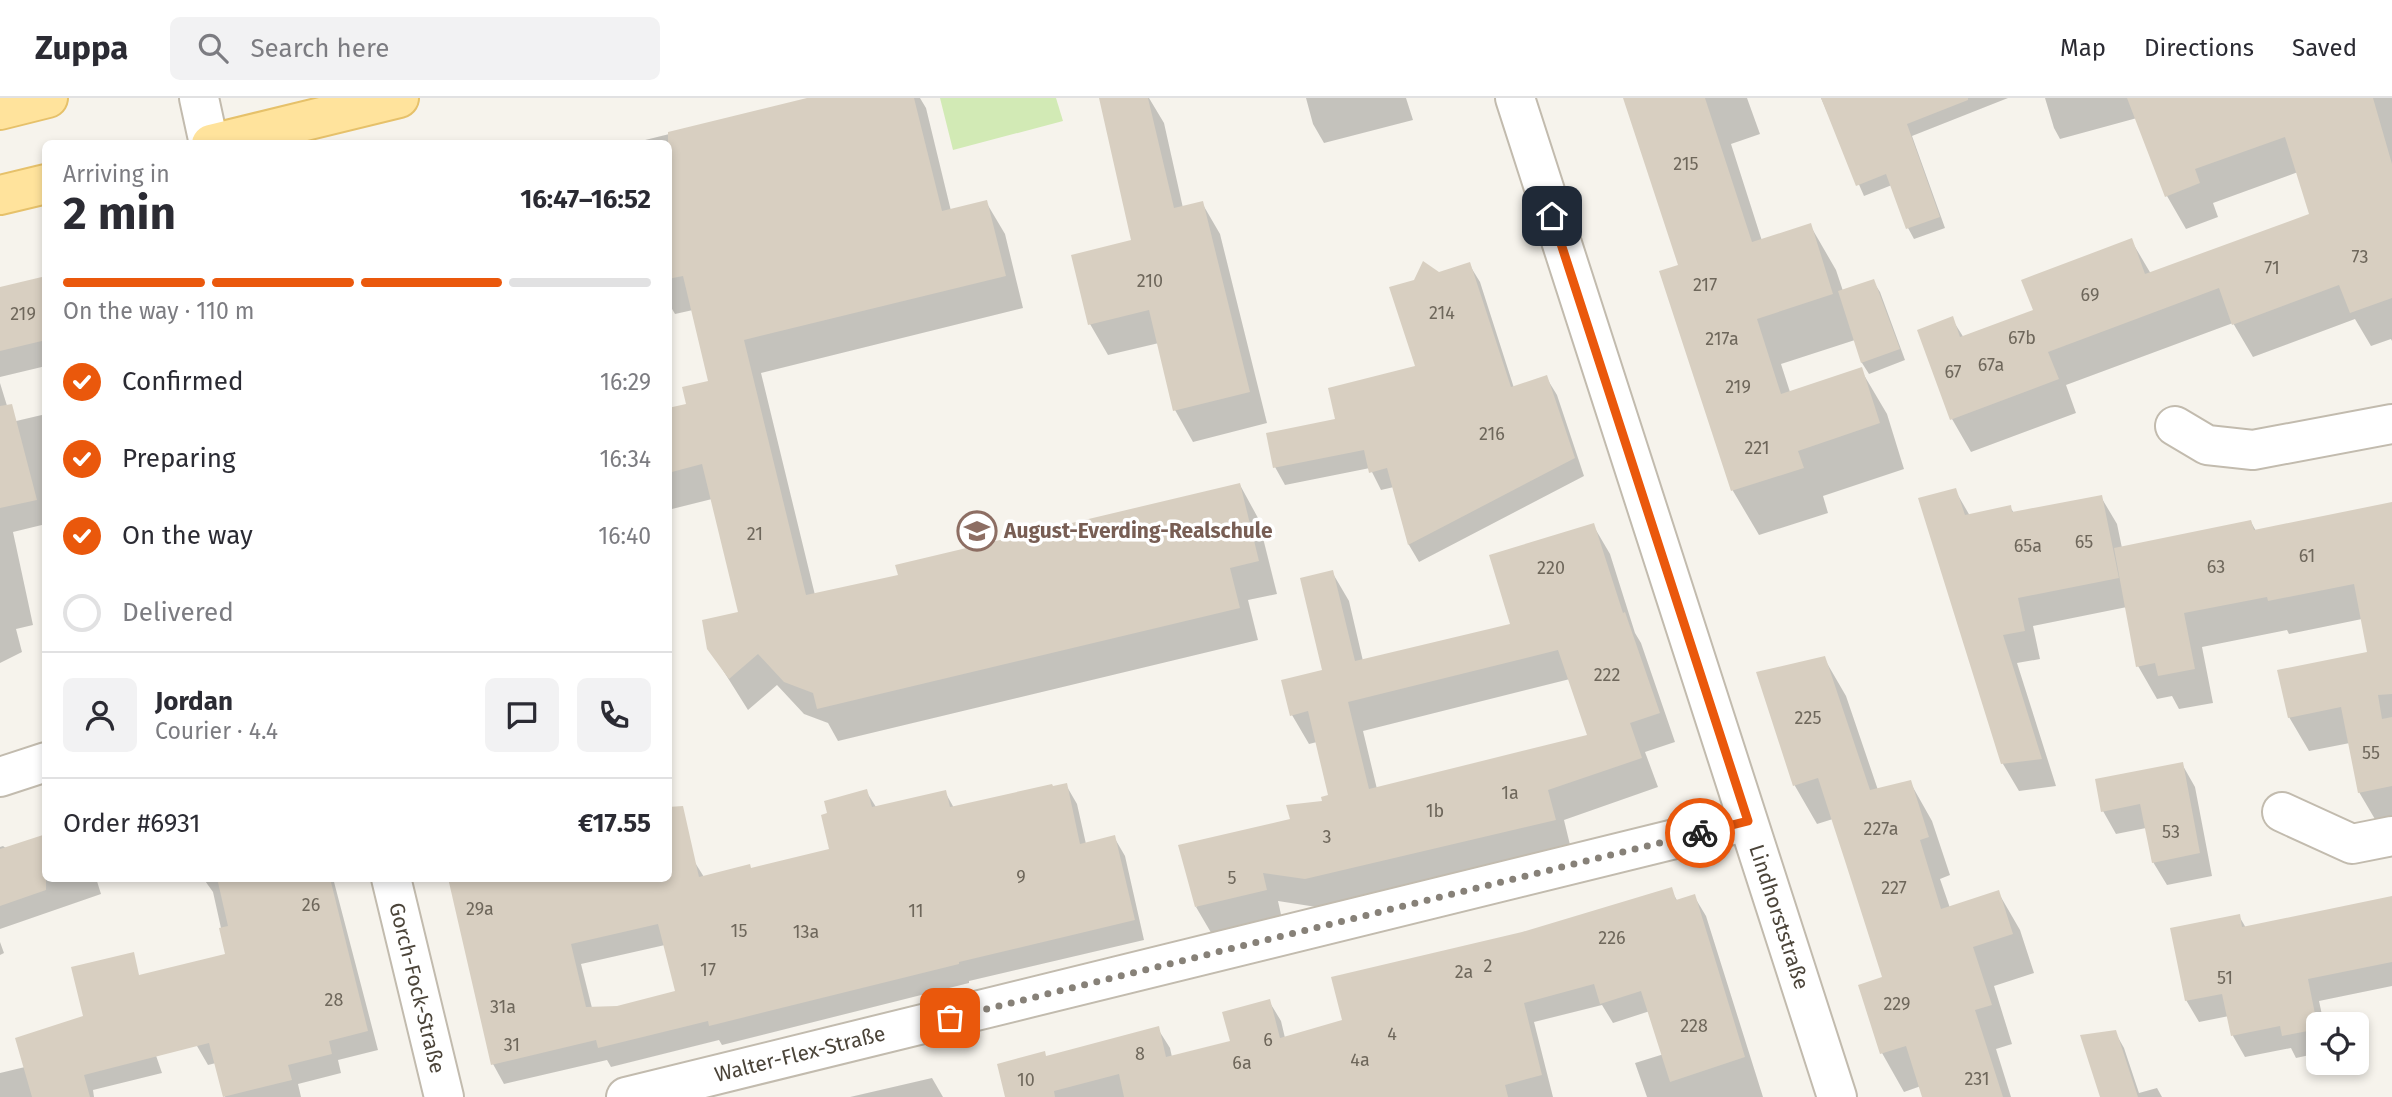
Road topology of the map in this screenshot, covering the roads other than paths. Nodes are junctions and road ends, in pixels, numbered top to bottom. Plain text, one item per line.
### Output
1 (48, 98) edge
2 (199, 98) edge
3 (399, 98) edge
4 (1514, 98) edge
5 (0, 110) edge
6 (209, 140) edge
7 (226, 140) edge
8 (42, 185) edge
9 (0, 195) edge
10 (2392, 424) edge
11 (2175, 426) dead end
12 (42, 763) edge
13 (0, 778) edge
14 (2282, 813) dead end
15 (1748, 821) junction
16 (2392, 836) edge
17 (392, 882) edge
18 (444, 1097) edge
19 (626, 1097) edge
20 (1836, 1097) edge

1 - 5 main road
2 - 6 street
3 - 7 main road
4 - 15 street, Lindhorststraße
8 - 9 main road
10 - 11 street
12 - 13 street
14 - 16 street
15 - 19 street, Walter-Flex-Straße
15 - 20 street, Lindhorststraße
17 - 18 street, Gorch-Fock-Straße

